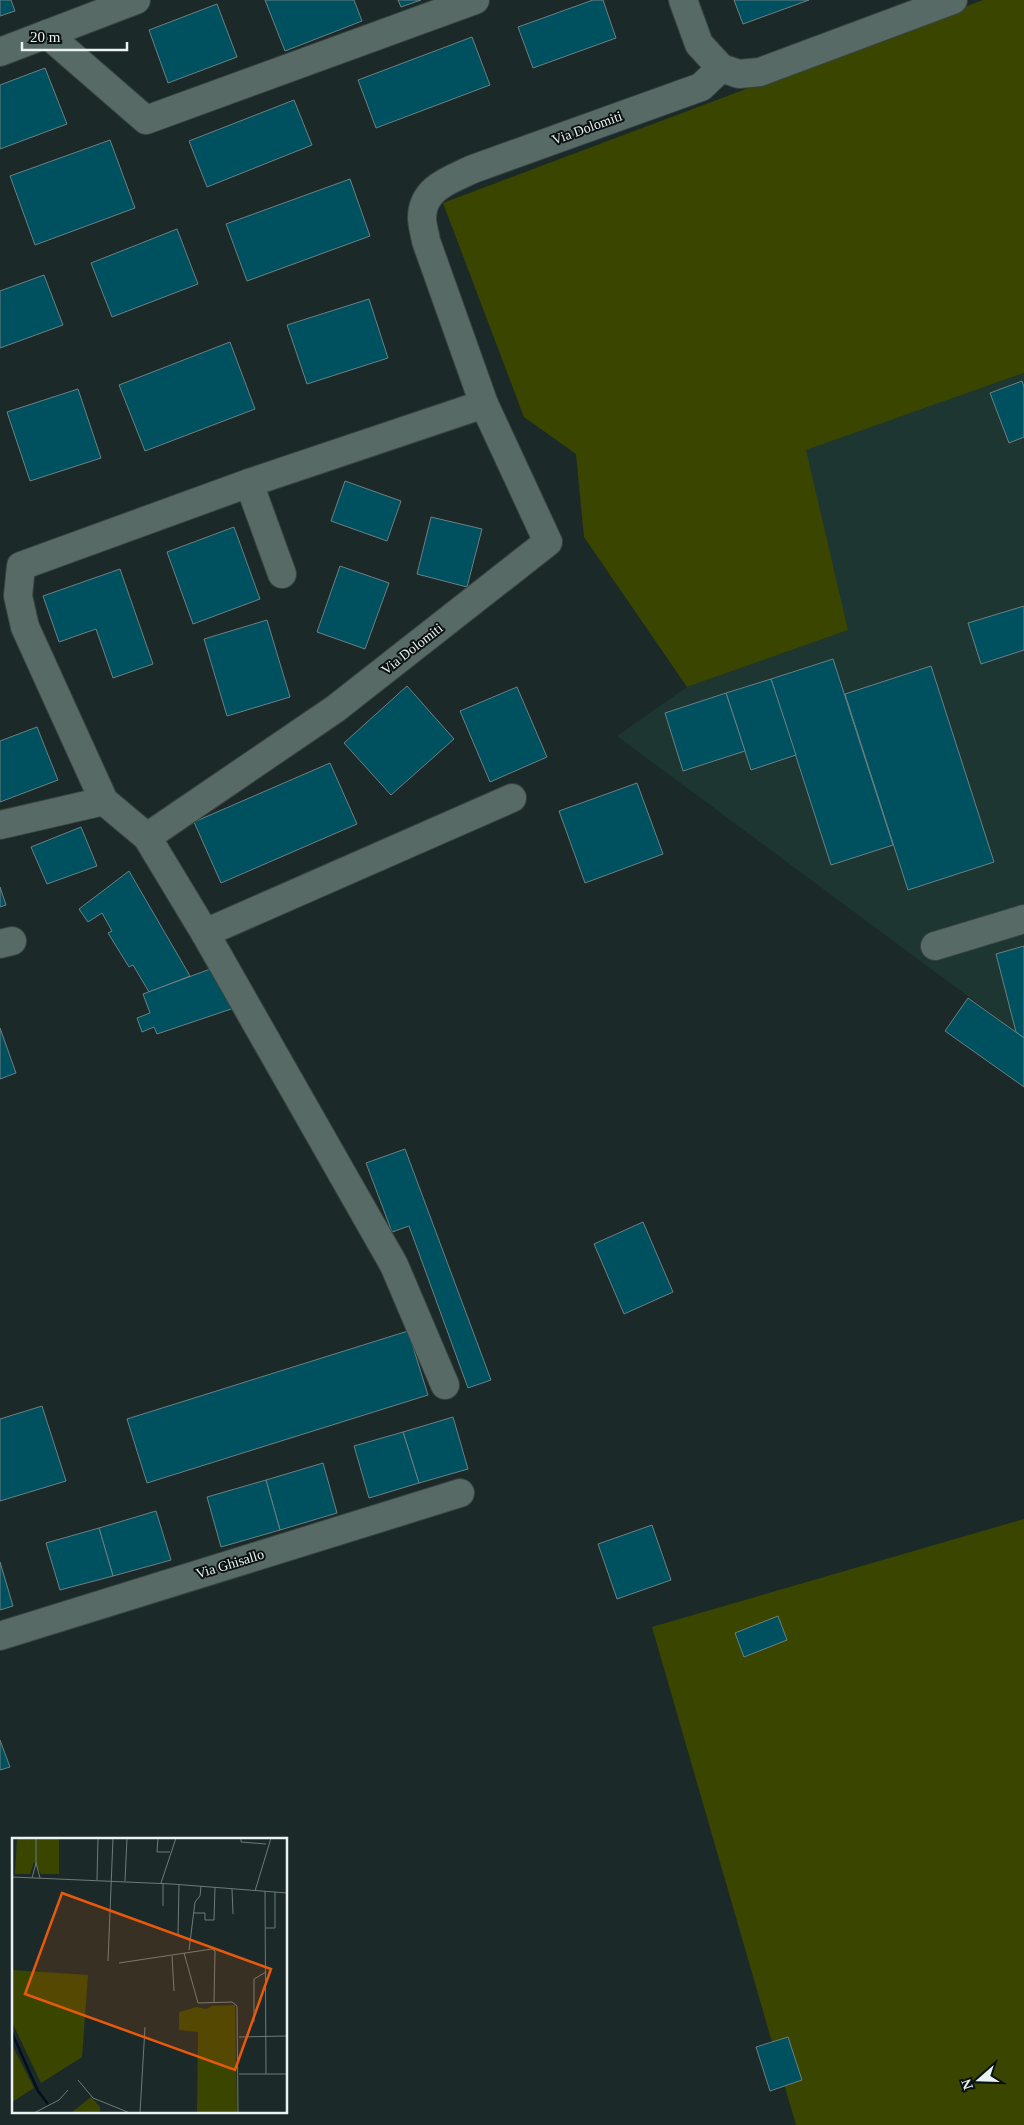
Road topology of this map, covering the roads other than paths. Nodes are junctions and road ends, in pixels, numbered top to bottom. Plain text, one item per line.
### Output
1 (136, 0) edge
2 (475, 0) edge
3 (683, 0) edge
4 (954, 0) edge
5 (47, 34) junction
6 (0, 52) edge
7 (721, 68) junction
8 (484, 404) junction
9 (248, 483) junction
10 (282, 574) dead end
11 (512, 798) dead end
12 (104, 801) junction
13 (0, 825) edge
14 (147, 837) junction
15 (1024, 920) edge
16 (205, 933) junction
17 (935, 946) dead end
18 (445, 1385) dead end
19 (460, 1493) dead end
20 (0, 1636) edge

1 - 5 street
2 - 5 street
3 - 7 street
4 - 7 street
5 - 6 street
7 - 8 street, Via Dolomiti
8 - 9 street
8 - 14 street, Via Dolomiti
9 - 10 street
9 - 12 street
11 - 16 street
12 - 13 street
12 - 14 street
14 - 16 street
15 - 17 street
16 - 18 street
19 - 20 street, Via Ghisallo

